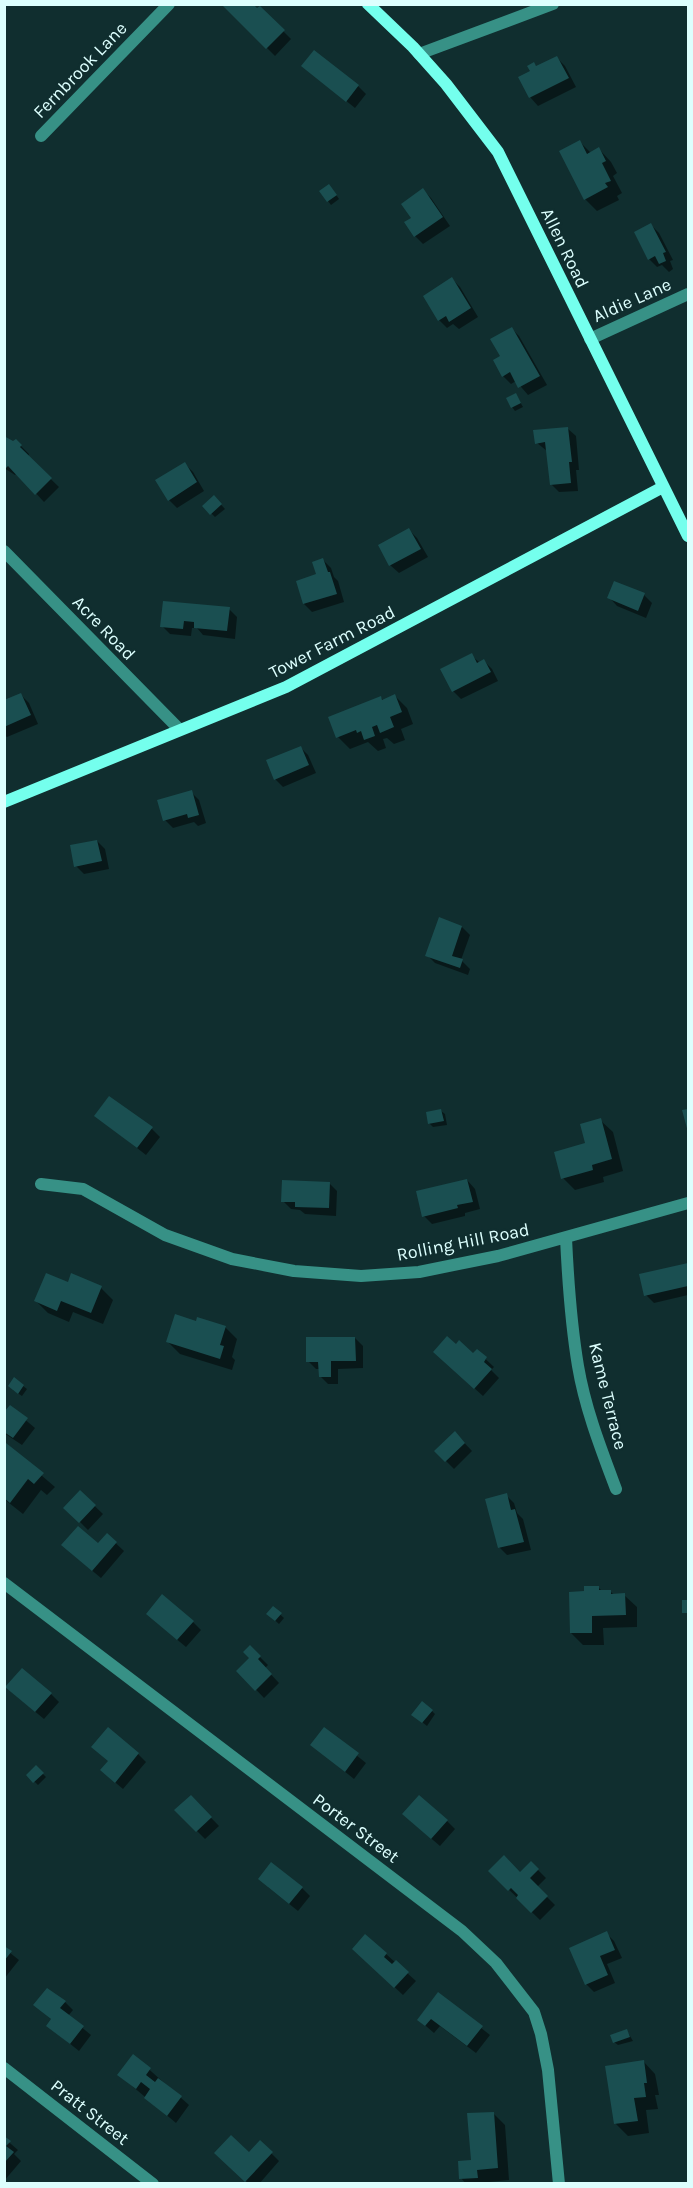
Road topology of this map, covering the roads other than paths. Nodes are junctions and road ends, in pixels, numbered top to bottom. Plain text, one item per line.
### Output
1 (169, 4) edge
2 (368, 4) edge
3 (553, 4) edge
4 (419, 54) junction
5 (41, 136) dead end
6 (688, 294) edge
7 (590, 339) junction
8 (663, 486) junction
9 (688, 536) edge
10 (4, 551) edge
11 (178, 729) junction
12 (4, 802) edge
13 (41, 1184) dead end
14 (688, 1203) edge
15 (566, 1238) junction
16 (616, 1489) dead end
17 (4, 1583) edge
18 (4, 2068) edge
19 (153, 2184) edge
20 (560, 2184) edge

1 - 5 street, Fernbrook Lane
2 - 4 street, Allen Road
3 - 4 street
4 - 7 street, Allen Road
6 - 7 street, Aldie Lane
7 - 8 street, Allen Road
8 - 9 street, Allen Road
8 - 11 street, Tower Farm Road
10 - 11 street, Acre Road
11 - 12 street, Tower Farm Road
13 - 15 street, Rolling Hill Road
14 - 15 street, Rolling Hill Road
15 - 16 street, Kame Terrace
17 - 20 street, Porter Street
18 - 19 street, Pratt Street

